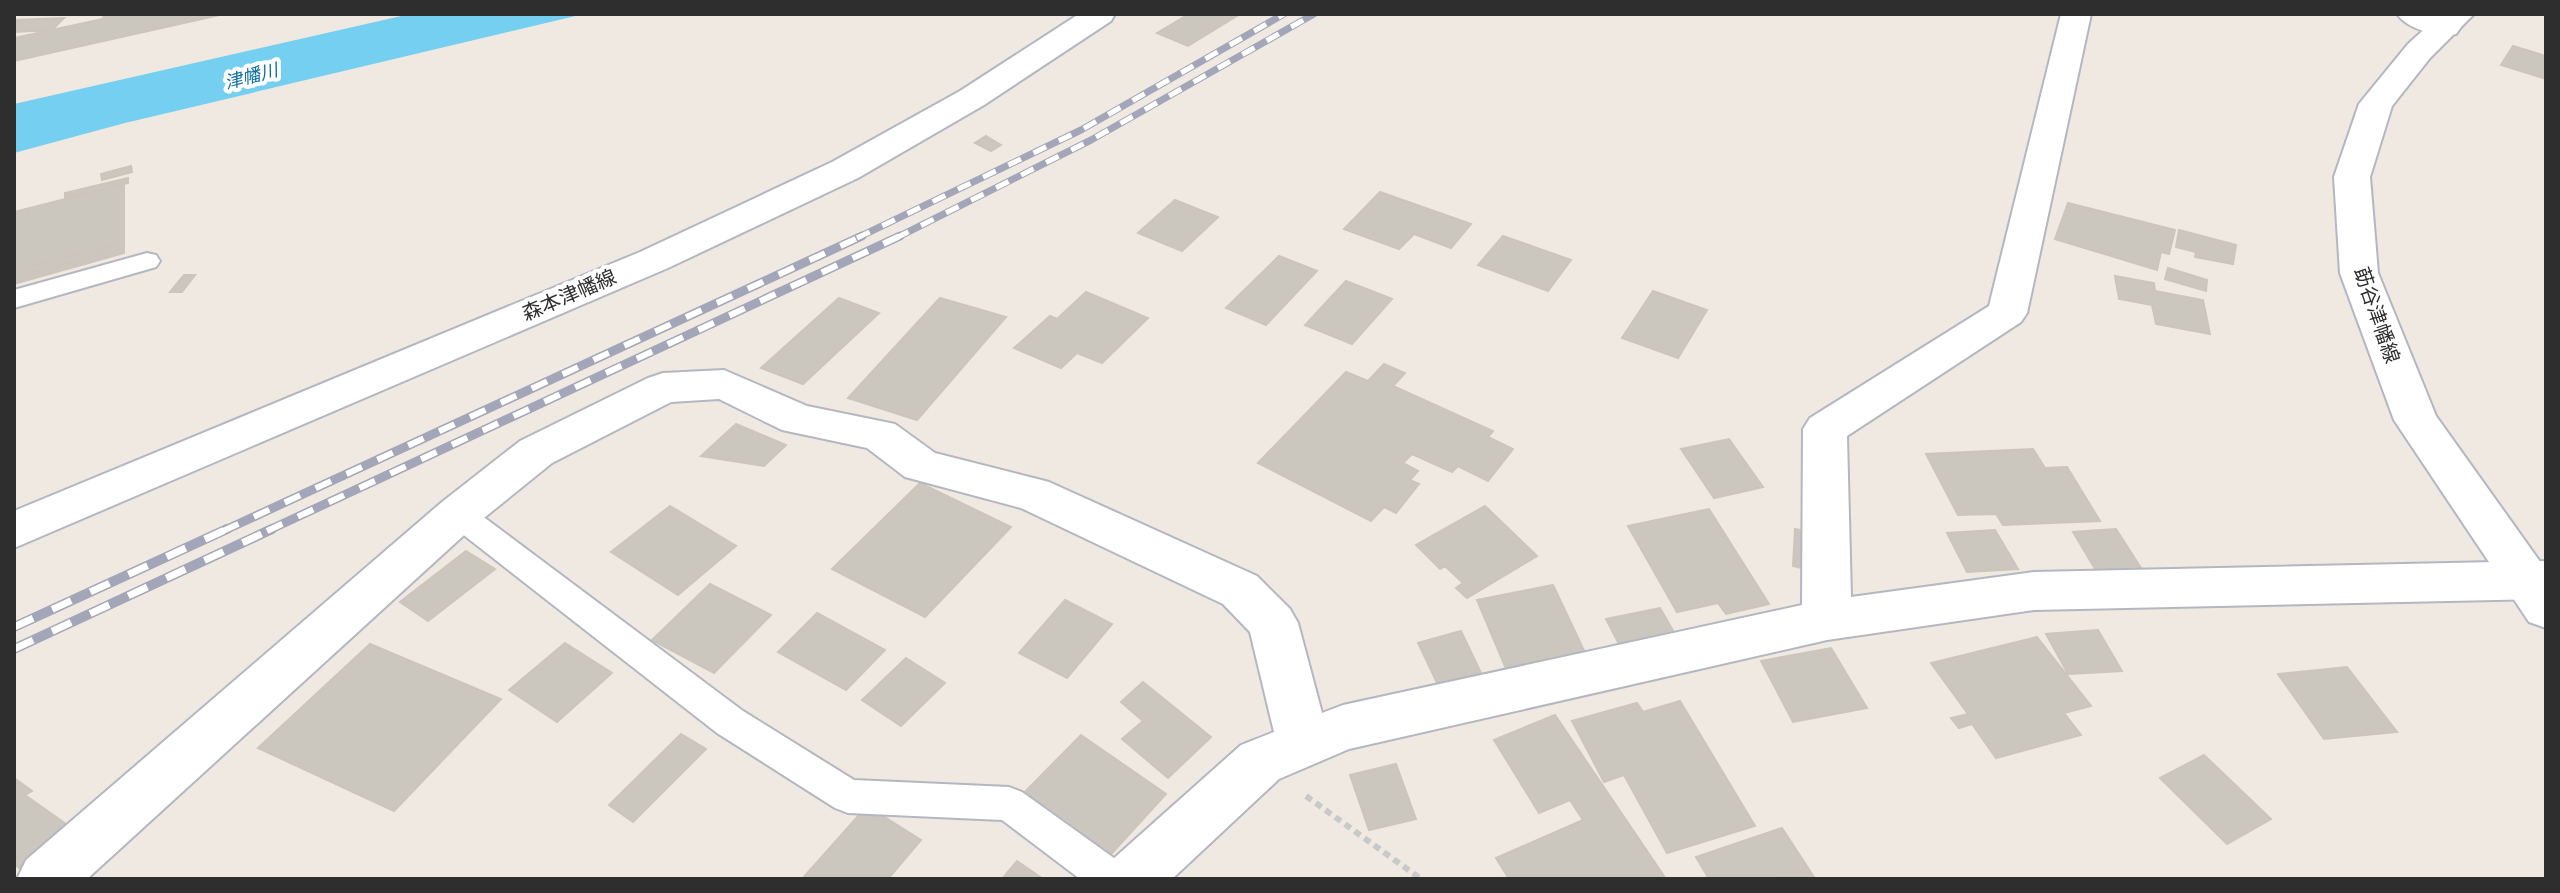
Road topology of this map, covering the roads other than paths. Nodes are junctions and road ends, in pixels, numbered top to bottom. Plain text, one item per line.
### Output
1 (1100, 14) edge
2 (2076, 14) edge
3 (2438, 18) edge
4 (147, 261) dead end
5 (14, 299) edge
6 (458, 514) junction
7 (14, 530) edge
8 (2540, 589) edge
9 (1827, 620) junction
10 (1282, 754) junction
11 (46, 879) edge
12 (1111, 879) edge
13 (1132, 879) edge

1 - 7 street, 森本津幡線
2 - 9 street
3 - 8 street, 莇谷津幡線
4 - 5 lane
6 - 10 street
6 - 11 street
6 - 12 lane
8 - 9 street
9 - 10 street
10 - 13 street

